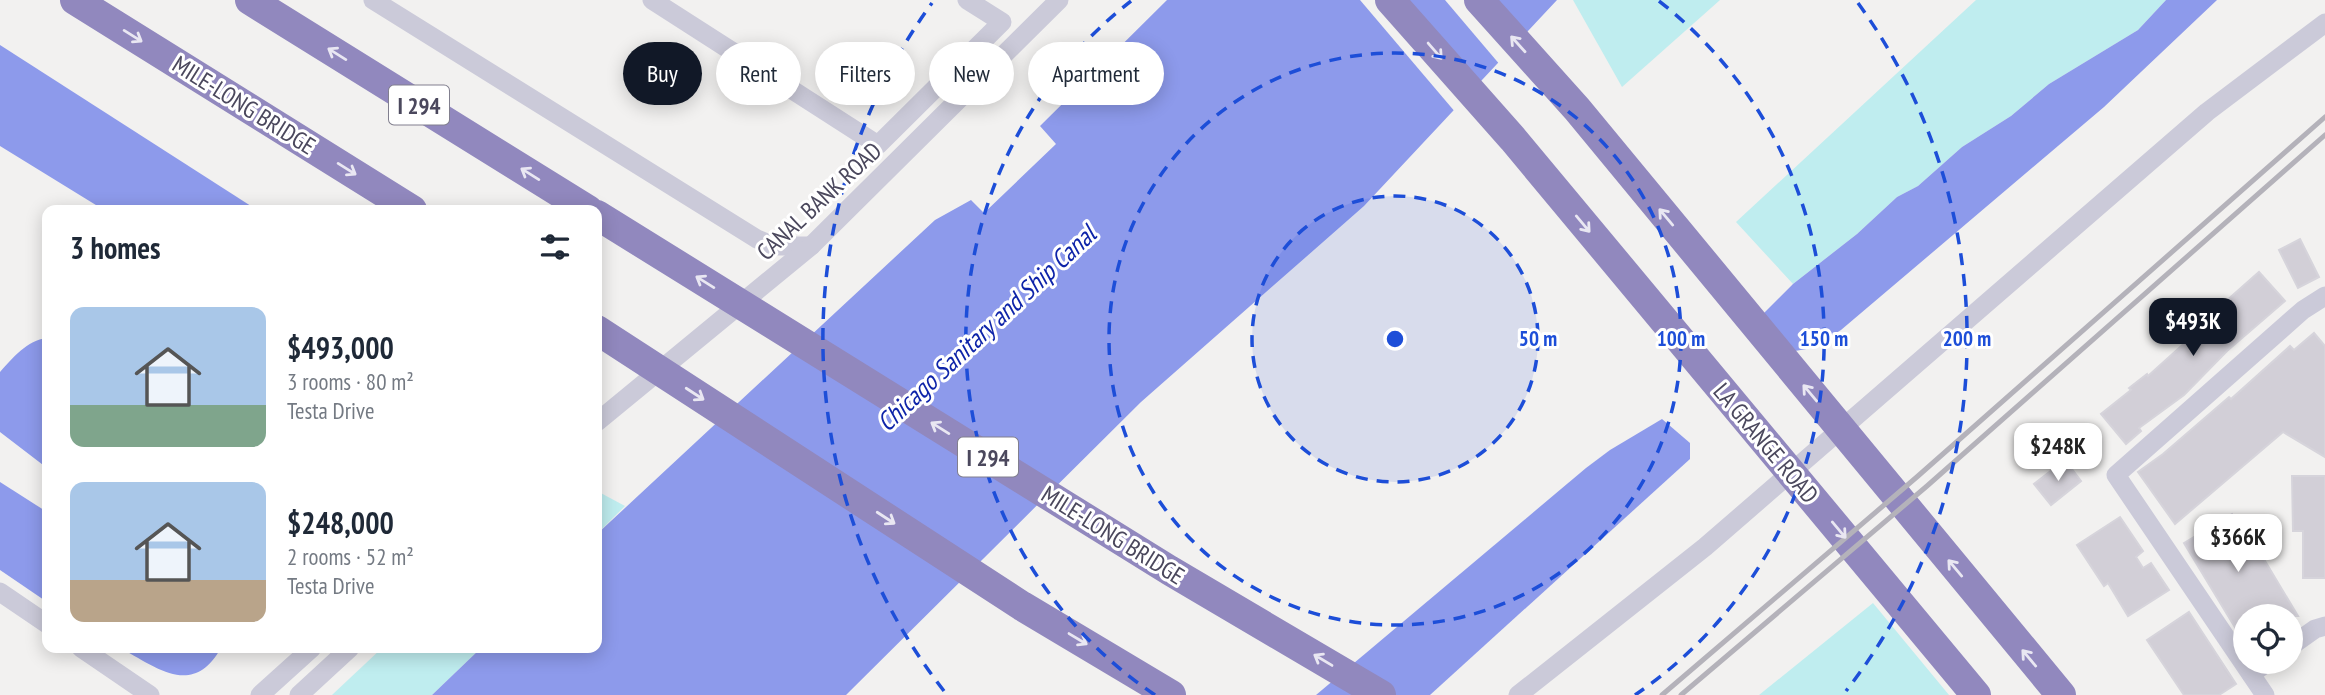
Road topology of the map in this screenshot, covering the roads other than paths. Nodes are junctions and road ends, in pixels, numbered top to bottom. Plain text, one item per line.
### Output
1 (75, 0) edge
2 (250, 0) edge
3 (373, 0) edge
4 (652, 0) edge
5 (967, 0) edge
6 (1059, 0) edge
7 (1390, 0) edge
8 (1479, 0) edge
9 (2325, 23) edge
10 (404, 205) edge
11 (581, 205) edge
12 (602, 218) edge
13 (811, 246) junction
14 (2325, 296) edge
15 (602, 333) edge
16 (605, 411) edge
17 (0, 592) edge
18 (42, 621) edge
19 (2325, 625) edge
20 (2303, 638) edge
21 (2233, 647) edge
22 (88, 653) edge
23 (105, 653) edge
24 (306, 653) edge
25 (345, 653) edge
26 (120, 674) junction
27 (2251, 674) edge
28 (150, 695) edge
29 (260, 695) edge
30 (299, 695) edge
31 (1171, 695) edge
32 (1381, 695) edge
33 (1518, 695) edge
34 (1976, 695) edge
35 (2060, 695) edge
36 (2265, 695) edge

1 -> 10 highway, MILE-LONG BRIDGE
11 -> 2 highway, I 294
3 - 13 street
4 - 5 street
6 - 13 street, CANAL BANK ROAD
7 -> 34 highway, LA GRANGE ROAD
35 -> 8 highway
9 - 33 street
32 -> 12 highway, MILE-LONG BRIDGE / I 294
13 - 16 street, CANAL BANK ROAD
14 - 21 street
15 -> 31 highway
17 - 18 street
19 - 20 street
22 - 26 street
23 - 26 street
24 - 29 street
25 - 30 street
26 - 28 street
27 - 36 street

